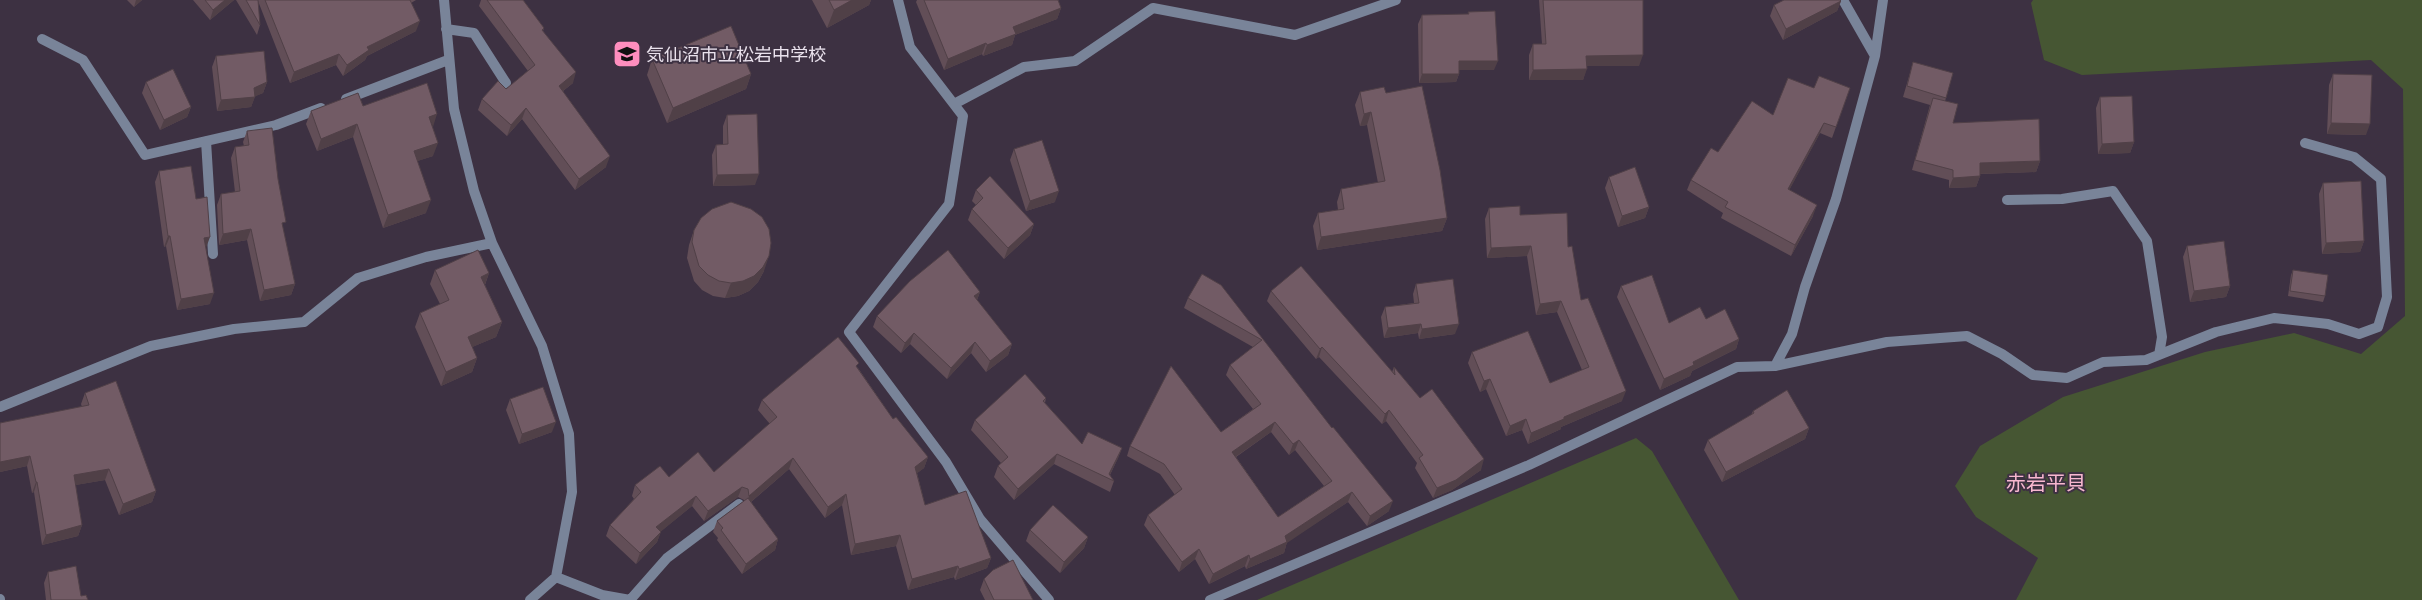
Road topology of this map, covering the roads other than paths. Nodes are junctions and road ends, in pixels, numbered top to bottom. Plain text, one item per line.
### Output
1 (444, 0) edge
2 (898, 0) edge
3 (1396, 0) edge
4 (1842, 0) edge
5 (1884, 0) edge
6 (446, 29) junction
7 (42, 39) dead end
8 (1875, 56) junction
9 (448, 60) junction
10 (506, 83) dead end
11 (954, 104) junction
12 (206, 141) junction
13 (2305, 142) dead end
14 (2008, 200) dead end
15 (492, 243) junction
16 (213, 254) dead end
17 (2159, 355) junction
18 (1775, 366) junction
19 (0, 406) edge
20 (739, 504) edge
21 (556, 577) junction
22 (530, 600) edge
23 (630, 600) edge
24 (1049, 600) edge
25 (1210, 600) edge

1 - 6 street
2 - 11 street
3 - 11 street
4 - 8 street
5 - 8 street
6 - 9 street
6 - 10 street
7 - 12 street
8 - 18 street
9 - 12 street
9 - 15 street
11 - 24 street
12 - 16 street
13 - 17 street
14 - 17 street
15 - 19 street
15 - 21 street
17 - 18 street
18 - 25 street
20 - 23 street
21 - 22 street
21 - 23 street

